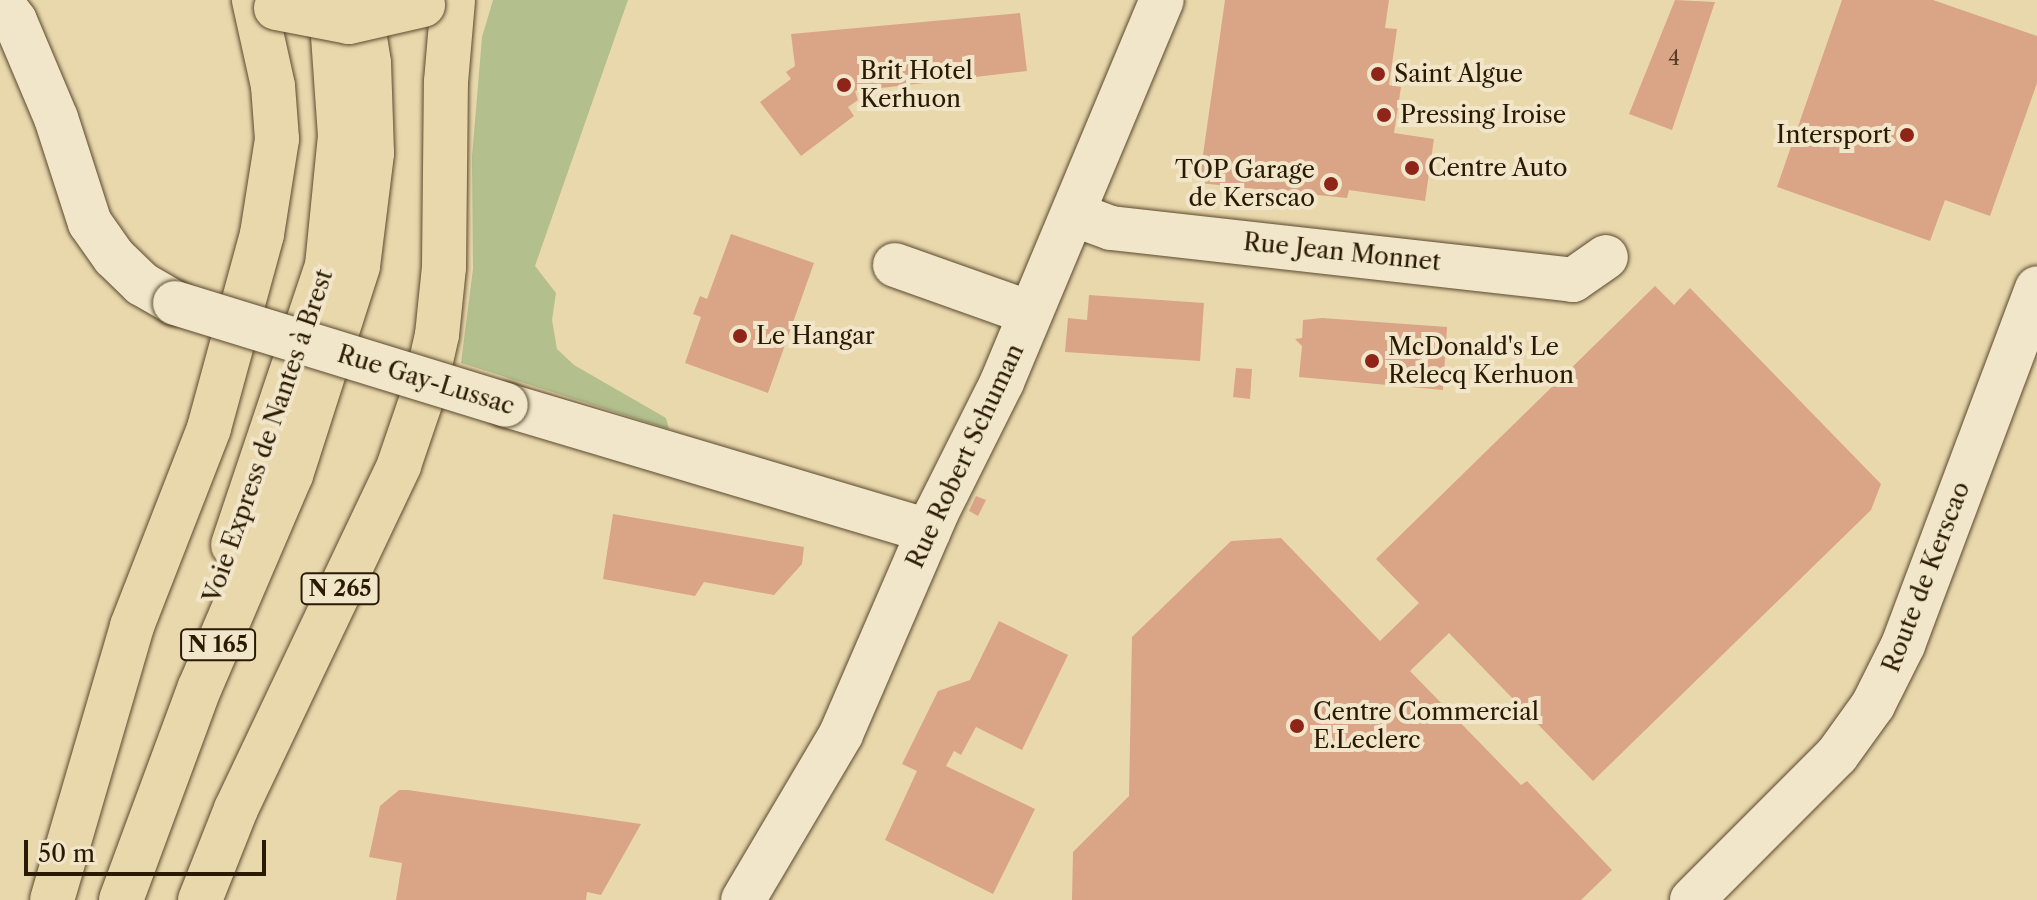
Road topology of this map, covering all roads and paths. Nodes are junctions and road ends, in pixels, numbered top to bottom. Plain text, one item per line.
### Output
1 (330, 0) edge
2 (359, 0) edge
3 (1162, 0) edge
4 (0, 1) edge
5 (436, 2) edge
6 (263, 3) edge
7 (1073, 214) junction
8 (1606, 257) dead end
9 (895, 265) dead end
10 (2037, 288) edge
11 (1030, 313) junction
12 (929, 531) junction
13 (52, 900) edge
14 (95, 900) edge
15 (121, 900) edge
16 (200, 900) edge
17 (743, 900) edge
18 (1692, 900) edge

1 - 14 highway, Voie Express de Nantes à Brest / N 165
2 - 15 highway, Voie Express de Nantes à Brest / N 165
3 - 7 street, Rue Robert Schuman
4 - 12 street, Rue Gay-Lussac, bridge
5 - 6 highway, bridge
5 - 16 highway, N 265
6 - 13 highway
7 - 8 street, Rue Jean Monnet
7 - 11 street, Rue Robert Schuman
9 - 11 street
10 - 18 street, Route de Kerscao
11 - 12 street, Rue Robert Schuman
12 - 17 street, Rue Robert Schuman

